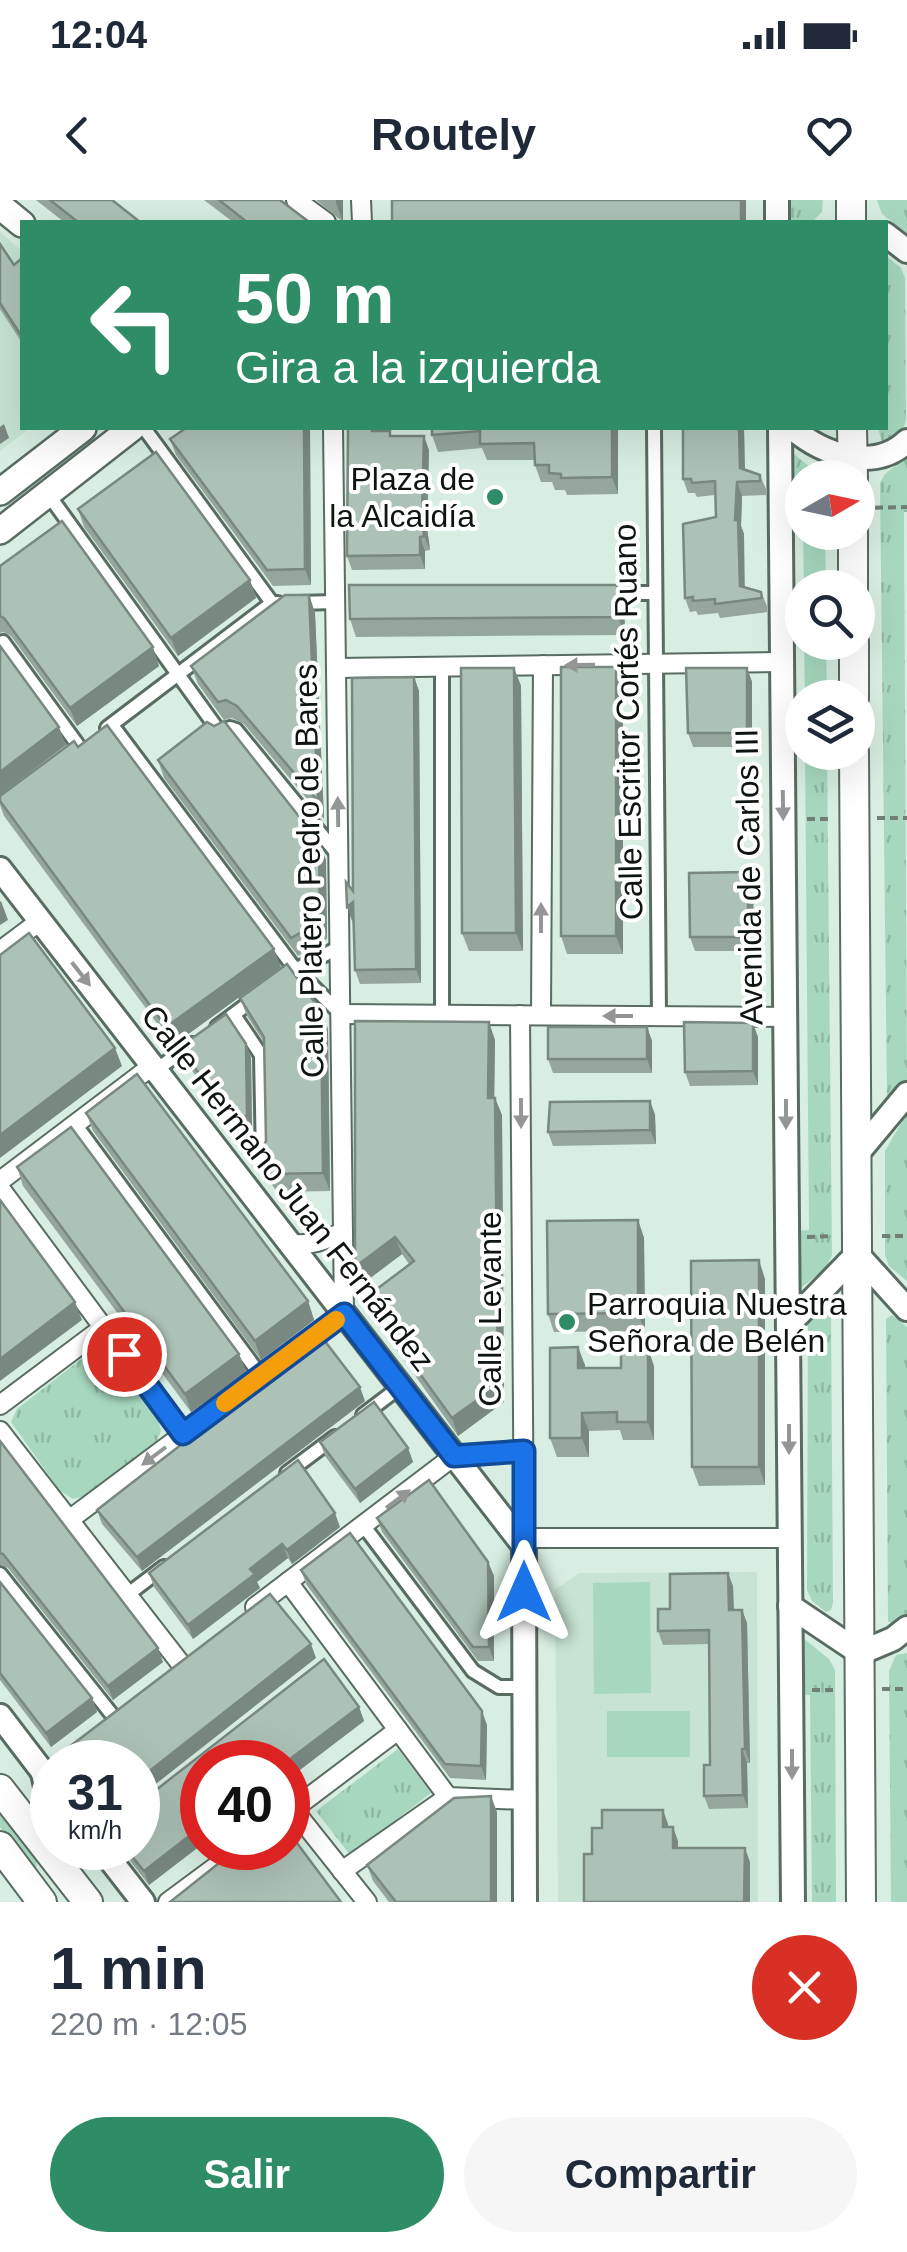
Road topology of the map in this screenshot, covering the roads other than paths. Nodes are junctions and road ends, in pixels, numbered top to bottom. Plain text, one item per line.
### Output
1 (296, 200) edge
2 (0, 206) edge
3 (323, 220) edge
4 (20, 222) edge
5 (79, 430) edge
6 (129, 430) edge
7 (145, 430) edge
8 (333, 430) edge
9 (654, 430) edge
10 (780, 430) edge
11 (794, 430) edge
12 (852, 430) edge
13 (907, 441) edge
14 (839, 460) edge
15 (853, 460) edge
16 (875, 460) edge
17 (0, 492) edge
18 (48, 494) junction
19 (0, 531) edge
20 (356, 592) edge
21 (594, 593) edge
22 (654, 593) junction
23 (336, 597) junction
24 (272, 603) junction
25 (3, 642) edge
26 (782, 662) junction
27 (654, 664) junction
28 (543, 665) junction
29 (442, 666) junction
30 (336, 668) junction
31 (177, 675) junction
32 (112, 724) junction
33 (80, 748) junction
34 (64, 760) edge
35 (854, 770) edge
36 (339, 856) junction
37 (0, 869) edge
38 (40, 921) junction
39 (340, 947) junction
40 (0, 951) edge
41 (295, 969) junction
42 (280, 980) edge
43 (264, 992) edge
44 (341, 1014) junction
45 (234, 1015) junction
46 (442, 1015) junction
47 (520, 1015) junction
48 (541, 1015) junction
49 (659, 1016) junction
50 (786, 1016) junction
51 (154, 1068) junction
52 (907, 1094) edge
53 (75, 1124) junction
54 (857, 1154) junction
55 (263, 1158) edge
56 (0, 1184) edge
57 (343, 1232) junction
58 (289, 1243) junction
59 (858, 1254) junction
60 (907, 1309) edge
61 (344, 1314) junction
62 (788, 1326) junction
63 (104, 1328) junction
64 (260, 1376) junction
65 (400, 1386) junction
66 (0, 1405) edge
67 (355, 1421) edge
68 (0, 1430) edge
69 (340, 1433) edge
70 (183, 1434) junction
71 (524, 1451) junction
72 (454, 1456) junction
73 (279, 1479) edge
74 (69, 1520) junction
75 (363, 1525) junction
76 (790, 1538) junction
77 (524, 1542) junction
78 (173, 1560) edge
79 (0, 1574) edge
80 (288, 1582) junction
81 (127, 1595) junction
82 (790, 1606) junction
83 (242, 1618) edge
84 (907, 1628) edge
85 (340, 1652) junction
86 (860, 1653) junction
87 (182, 1664) edge
88 (324, 1664) edge
89 (525, 1686) junction
90 (0, 1716) edge
91 (113, 1716) edge
92 (398, 1730) junction
93 (30, 1749) edge
94 (0, 1789) edge
95 (310, 1795) edge
96 (448, 1796) junction
97 (525, 1800) junction
98 (310, 1833) edge
99 (0, 1846) edge
100 (66, 1870) edge
101 (119, 1870) edge
102 (211, 1870) edge
103 (342, 1871) junction
104 (68, 1876) junction
105 (46, 1902) edge
106 (88, 1902) edge
107 (143, 1902) edge
108 (168, 1902) edge
109 (368, 1902) edge
110 (525, 1902) edge
111 (793, 1902) edge
112 (862, 1902) edge

1 - 3 street
2 - 4 main road
5 - 17 main road
6 - 18 main road
7 - 24 street
8 - 23 street, Calle Platero Pedro de Bares
9 - 22 street, Calle Escritor Cortés Ruano
10 - 26 street, Avenida de Carlos III
11 - 14 street
12 - 15 main road
13 - 16 street
18 - 19 main road
18 - 31 street
20 - 23 street
21 - 22 street
22 - 27 street, Calle Escritor Cortés Ruano
23 - 24 street
23 - 30 street, Calle Platero Pedro de Bares
24 - 31 street
25 - 33 street
26 - 27 street
26 -> 50 street, Avenida de Carlos III
27 -> 28 street
27 - 49 street, Calle Escritor Cortés Ruano
28 - 29 street
48 -> 28 street
29 - 30 street
29 - 46 street
36 -> 30 street, Calle Platero Pedro de Bares
31 - 32 street
31 - 36 street
32 - 33 street
32 - 41 street
33 - 34 street
35 - 54 main road
36 - 39 street, Calle Platero Pedro de Bares
37 - 38 street, Calle Hermano Juan Fernández
38 - 40 street
38 -> 51 street, Calle Hermano Juan Fernández
39 - 41 street
39 - 44 street, Calle Platero Pedro de Bares
41 - 42 street
41 - 44 street
43 - 45 street
44 - 46 street
44 - 57 street, Calle Platero Pedro de Bares
45 - 51 street
45 - 55 street
46 - 47 street
47 - 48 street
47 -> 71 street, Calle Levante
49 -> 48 street
49 - 50 street
50 -> 62 street, Avenida de Carlos III
51 - 53 street
51 - 58 street, Calle Hermano Juan Fernández
52 - 54 street
53 - 56 street
53 - 64 street
54 - 59 main road
56 - 63 street
57 - 58 street
57 - 61 street, Calle Platero Pedro de Bares
58 - 61 street, Calle Hermano Juan Fernández
59 - 60 street
59 - 62 street
59 - 86 main road
61 - 64 street
61 - 65 street, Calle Hermano Juan Fernández
62 -> 76 street, Avenida de Carlos III
63 - 66 street
63 - 70 street
64 - 70 street
65 - 67 street
65 - 72 street, Calle Hermano Juan Fernández
68 - 74 street
69 - 73 street
70 -> 74 street
71 - 72 street
71 - 77 street, Calle Levante
75 -> 72 street
72 - 77 street, Calle Hermano Juan Fernández
74 - 81 street
75 - 80 street
75 - 89 street
76 - 77 street
76 - 82 street, Avenida de Carlos III
77 - 89 street, Calle Levante
78 - 81 street
79 - 91 street
80 - 83 street
80 - 85 street
81 - 87 street
82 - 86 street
82 -> 111 street, Avenida de Carlos III
84 - 86 street
85 - 88 street
85 - 92 street
86 - 112 main road
89 - 97 street, Calle Levante
90 - 93 street
92 - 95 street
92 - 96 street
94 - 104 main road
96 - 97 street
96 - 103 street
97 - 110 street, Calle Levante
98 - 103 street
99 - 105 main road
100 - 104 street
101 - 107 street
102 - 108 street
103 - 109 street
104 - 105 street
104 - 106 main road

